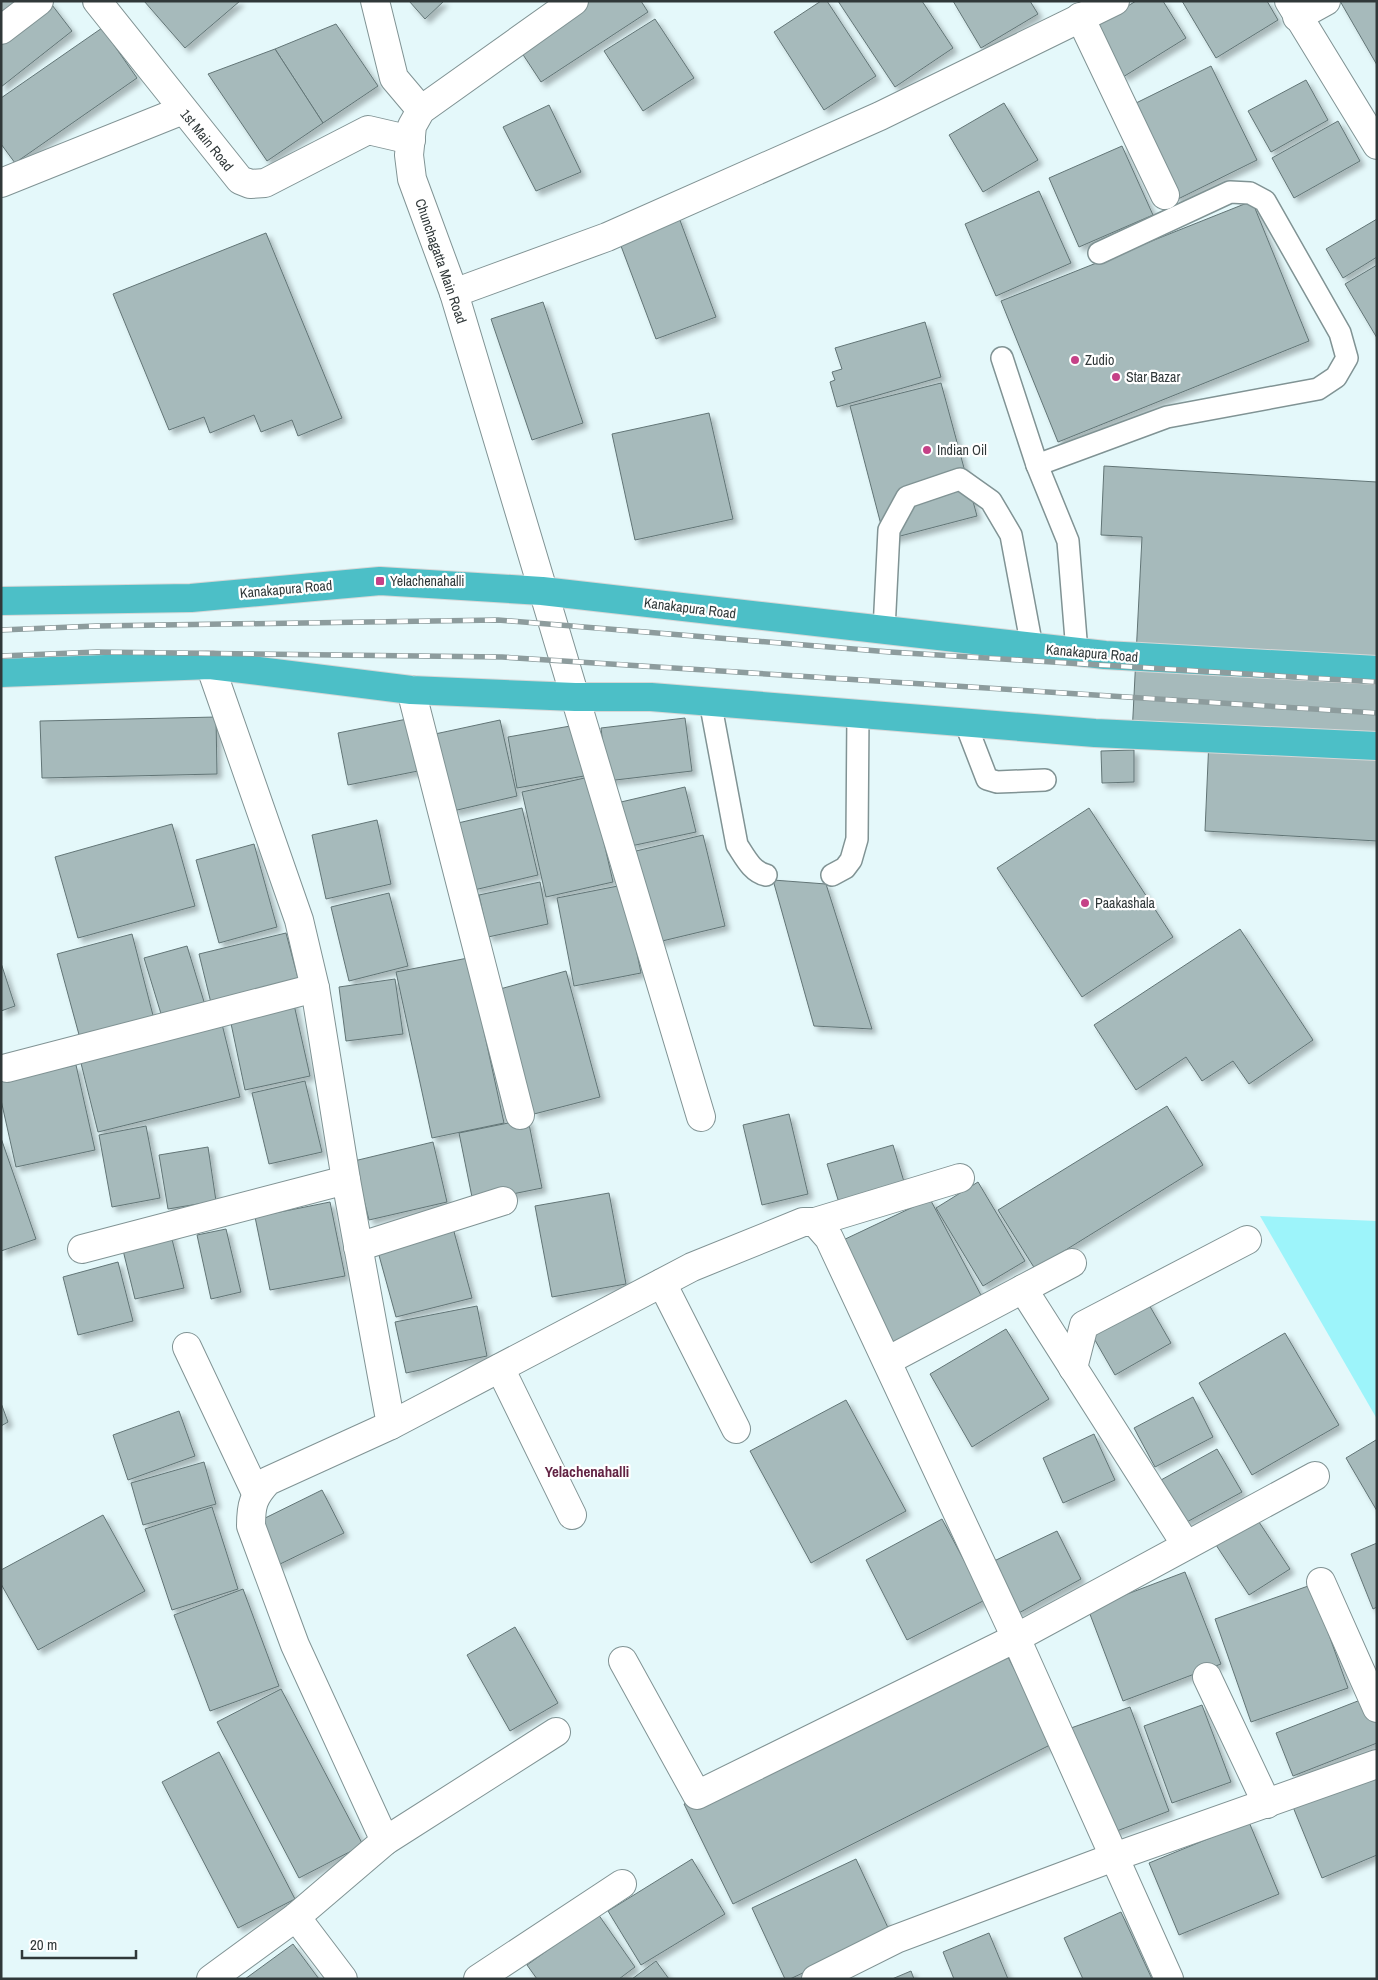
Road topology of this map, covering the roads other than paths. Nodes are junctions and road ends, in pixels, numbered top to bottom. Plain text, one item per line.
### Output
1 (39, 1) edge
2 (97, 1) edge
3 (375, 1) edge
4 (574, 1) edge
5 (1115, 1) edge
6 (1326, 1) edge
7 (1293, 9) edge
8 (1080, 18) junction
9 (1, 30) edge
10 (183, 110) junction
11 (421, 110) junction
12 (410, 140) junction
13 (1377, 145) edge
14 (1, 183) edge
15 (1165, 195) dead end
16 (1099, 253) dead end
17 (454, 293) junction
18 (1002, 358) dead end
19 (1037, 465) junction
20 (542, 591) junction
21 (1, 602) edge
22 (884, 630) junction
23 (1032, 647) junction
24 (1077, 652) junction
25 (210, 666) junction
26 (1377, 670) edge
27 (1, 673) edge
28 (411, 690) junction
29 (575, 697) junction
30 (710, 702) junction
31 (858, 713) junction
32 (966, 722) junction
33 (1377, 746) edge
34 (1045, 780) dead end
35 (766, 875) dead end
36 (832, 875) dead end
37 (315, 988) junction
38 (7, 1068) dead end
39 (520, 1116) dead end
40 (701, 1117) dead end
41 (960, 1178) dead end
42 (346, 1180) junction
43 (503, 1201) dead end
44 (815, 1222) junction
45 (1247, 1240) dead end
46 (358, 1247) junction
47 (82, 1249) dead end
48 (1072, 1262) dead end
49 (662, 1283) junction
50 (1022, 1289) junction
51 (187, 1347) dead end
52 (886, 1361) junction
53 (500, 1368) junction
54 (1073, 1368) junction
55 (391, 1425) junction
56 (736, 1430) dead end
57 (1315, 1476) dead end
58 (256, 1493) junction
59 (572, 1515) dead end
60 (1186, 1546) junction
61 (1321, 1582) dead end
62 (1016, 1638) junction
63 (623, 1661) dead end
64 (1207, 1677) dead end
65 (1377, 1708) edge
66 (556, 1732) dead end
67 (1377, 1764) edge
68 (1267, 1804) junction
69 (385, 1841) junction
70 (1114, 1857) junction
71 (622, 1884) dead end
72 (296, 1917) junction
73 (211, 1979) edge
74 (342, 1979) edge
75 (478, 1979) edge
76 (816, 1979) edge
77 (1169, 1979) edge

1 - 9 street
2 - 10 street, 1st Main Road
3 - 11 street
4 - 11 street
5 - 8 street
6 - 7 street
7 - 13 street
8 - 15 street
8 - 17 street
10 - 12 street, 1st Main Road
10 - 14 street
11 - 12 street, Chunchagatta Main Road
12 - 17 street, Chunchagatta Main Road
16 - 19 lane
17 - 20 street, Chunchagatta Main Road
18 - 19 lane
19 - 24 lane
20 - 21 highway, Kanakapura Road
20 - 22 highway, Kanakapura Road
20 - 29 street, Chunchagatta Main Road
22 - 23 highway, Kanakapura Road
22 - 23 lane
23 - 24 highway, Kanakapura Road
24 - 26 highway, Kanakapura Road
25 - 27 highway
25 - 28 highway
25 - 37 street
28 - 29 highway
28 - 39 street
29 - 30 highway
29 - 40 street, Chunchagatta Main Road
30 - 31 highway
30 - 35 lane
31 - 32 highway
31 - 36 lane
32 - 33 highway
32 - 34 lane
37 - 38 street
37 - 42 street
41 - 44 street
42 - 46 street
42 - 47 street
43 - 46 street
44 - 49 street
44 - 52 street
45 - 54 street
46 - 55 street
48 - 50 street
49 - 53 street
49 - 56 street
50 - 52 street
50 - 54 street
51 - 58 street
52 - 62 street
53 - 55 street
53 - 59 street
54 - 60 street
55 - 58 street
57 - 60 street
58 - 69 street
60 - 62 street
61 - 65 street
62 - 63 street
62 - 70 street
64 - 68 street
66 - 69 street
67 - 68 street
68 - 70 street
69 - 72 street
70 - 76 street
70 - 77 street
71 - 75 street
72 - 73 street
72 - 74 street

